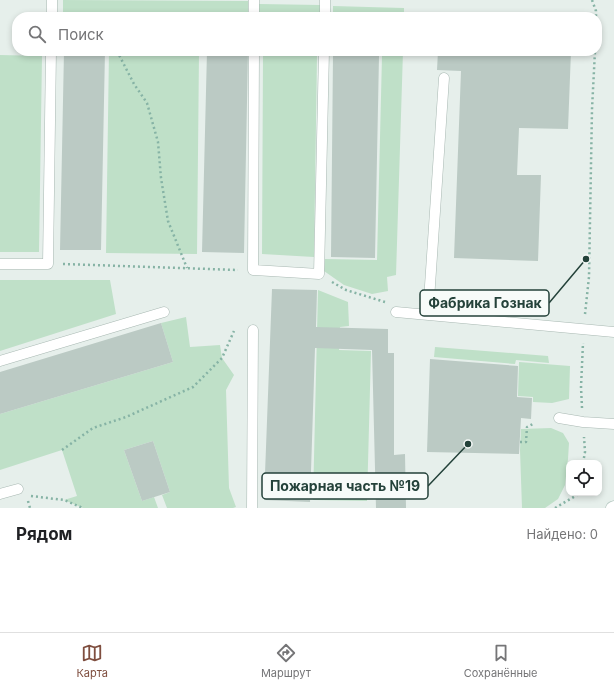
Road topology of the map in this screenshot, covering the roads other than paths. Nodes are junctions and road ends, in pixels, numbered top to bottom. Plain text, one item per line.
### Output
1 (52, 0) edge
2 (254, 0) edge
3 (325, 0) edge
4 (52, 12) edge
5 (254, 12) edge
6 (325, 12) edge
7 (51, 56) edge
8 (254, 56) edge
9 (324, 56) edge
10 (444, 78) dead end
11 (0, 264) edge
12 (164, 312) dead end
13 (396, 312) road end
14 (428, 315) junction
15 (253, 330) dead end
16 (614, 332) edge
17 (0, 362) edge
18 (559, 418) dead end
19 (614, 424) edge
20 (22, 492) road end
21 (0, 494) edge
22 (252, 508) edge

1 - 4 lane
2 - 5 lane
3 - 6 lane
7 - 11 lane
8 - 9 lane
10 - 14 lane
12 - 17 lane
13 - 14 lane
14 - 16 lane
15 - 22 lane
18 - 19 lane
20 - 21 lane

